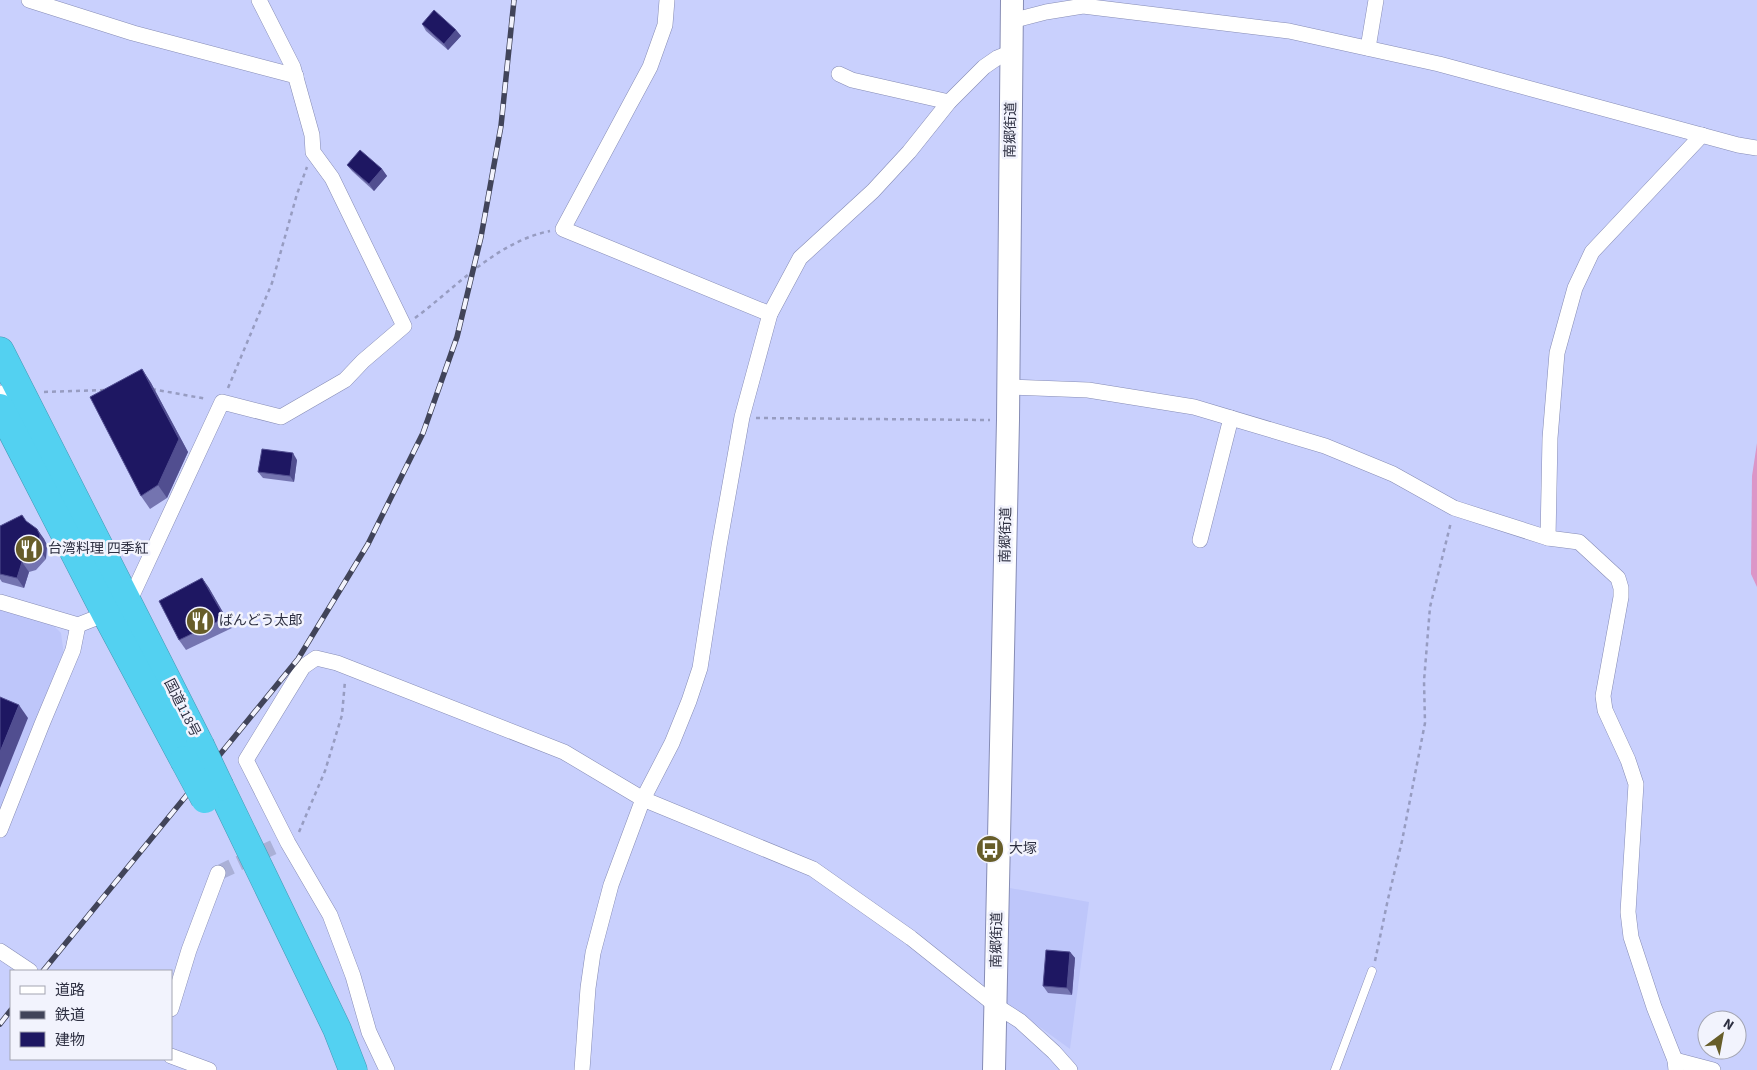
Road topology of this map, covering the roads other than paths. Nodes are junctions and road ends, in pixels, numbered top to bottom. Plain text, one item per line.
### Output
1 (29, 0) edge
2 (259, 0) edge
3 (667, 0) edge
4 (1376, 0) edge
5 (1084, 3) edge
6 (1012, 10) edge
7 (1368, 48) junction
8 (1012, 52) junction
9 (839, 74) dead end
10 (296, 76) junction
11 (949, 102) junction
12 (1702, 135) junction
13 (1757, 148) edge
14 (770, 314) junction
15 (0, 351) edge
16 (1008, 387) junction
17 (7, 398) edge
18 (1231, 418) junction
19 (1548, 538) junction
20 (1200, 540) dead end
21 (0, 602) edge
22 (117, 608) junction
23 (78, 625) junction
24 (212, 793) junction
25 (643, 799) junction
26 (0, 830) edge
27 (218, 873) tunnel mouth
28 (0, 951) edge
29 (27, 969) edge
30 (1372, 971) road end
31 (995, 1005) junction
32 (172, 1006) edge
33 (172, 1056) edge
34 (1675, 1065) edge
35 (209, 1070) edge
36 (334, 1070) edge
37 (353, 1070) edge
38 (387, 1070) edge
39 (582, 1070) edge
40 (994, 1070) edge
41 (1070, 1070) edge
42 (1335, 1070) edge
43 (1713, 1070) edge

1 - 10 street
2 - 10 street
3 - 14 street
4 - 7 street
5 - 6 street
5 - 7 street
6 - 8 street, 南郷街道
7 - 12 street
8 - 11 street
8 - 16 street, 南郷街道
9 - 11 street
10 - 22 street
11 - 14 street
12 - 13 street
12 - 19 street
14 - 25 street
15 - 17 highway, 国道118号
16 - 18 street
16 - 31 street, 南郷街道
17 - 22 highway, 国道118号
18 - 19 street
18 - 20 street
19 - 34 street
21 - 23 street
22 - 23 street
22 - 24 highway, 国道118号, bridge
23 - 26 street
24 - 36 highway, 国道118号
24 - 37 highway, 国道118号
25 - 31 street
25 - 38 street
25 - 39 street
27 - 32 street
28 - 29 street
30 - 42 lane
31 - 40 street, 南郷街道
31 - 41 street
33 - 35 street
34 - 43 street

